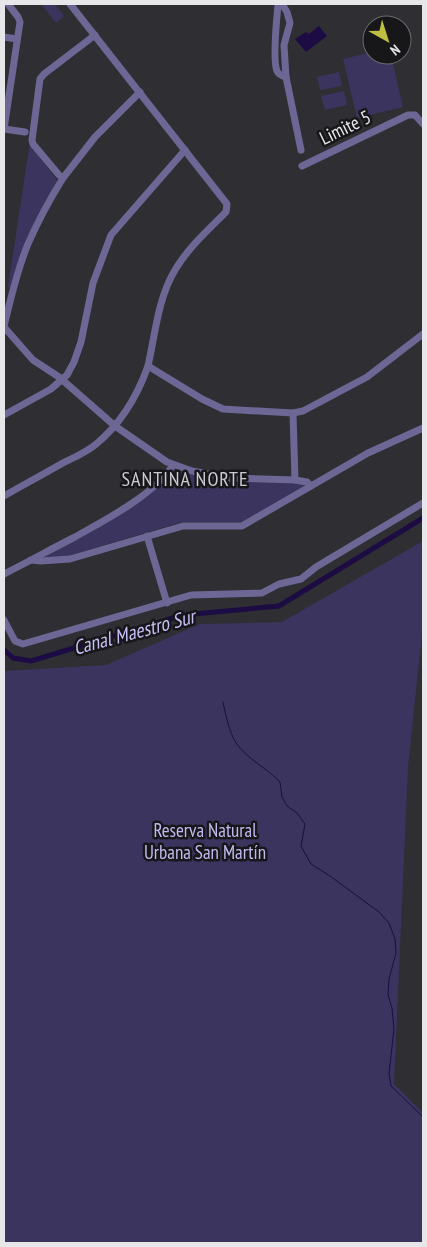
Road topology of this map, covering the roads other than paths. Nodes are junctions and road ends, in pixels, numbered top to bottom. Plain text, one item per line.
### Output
1 (8, 4) edge
2 (70, 4) edge
3 (278, 4) edge
4 (282, 4) edge
5 (94, 35) junction
6 (4, 37) edge
7 (17, 39) junction
8 (286, 77) junction
9 (7, 84) edge
10 (140, 92) junction
11 (421, 121) edge
12 (4, 129) edge
13 (25, 132) dead end
14 (185, 150) junction
15 (301, 150) dead end
16 (302, 166) dead end
17 (63, 178) junction
18 (4, 327) edge
19 (423, 334) edge
20 (148, 366) junction
21 (63, 380) junction
22 (293, 413) junction
23 (4, 415) edge
24 (115, 426) junction
25 (423, 428) edge
26 (173, 465) junction
27 (295, 480) junction
28 (311, 486) junction
29 (4, 496) edge
30 (423, 503) edge
31 (147, 536) junction
32 (31, 560) junction
33 (4, 574) edge
34 (167, 603) junction
35 (4, 620) edge

1 - 7 street
2 - 5 street
3 - 8 street
4 - 8 street
5 - 10 street
5 - 17 street
6 - 7 street
7 - 9 street
8 - 15 street
9 - 12 street
10 - 14 street
10 - 17 street
11 - 16 street, Limite 5
12 - 13 street
14 - 20 street
14 - 21 street
17 - 18 street
18 - 21 street
19 - 22 street
20 - 22 street
20 - 24 street
21 - 23 street
21 - 24 street
22 - 27 street
24 - 26 street
24 - 29 street
25 - 28 street
26 - 27 street
26 - 32 street
27 - 28 street
28 - 31 street
30 - 34 street
31 - 32 street
31 - 34 street
32 - 33 street
34 - 35 street

